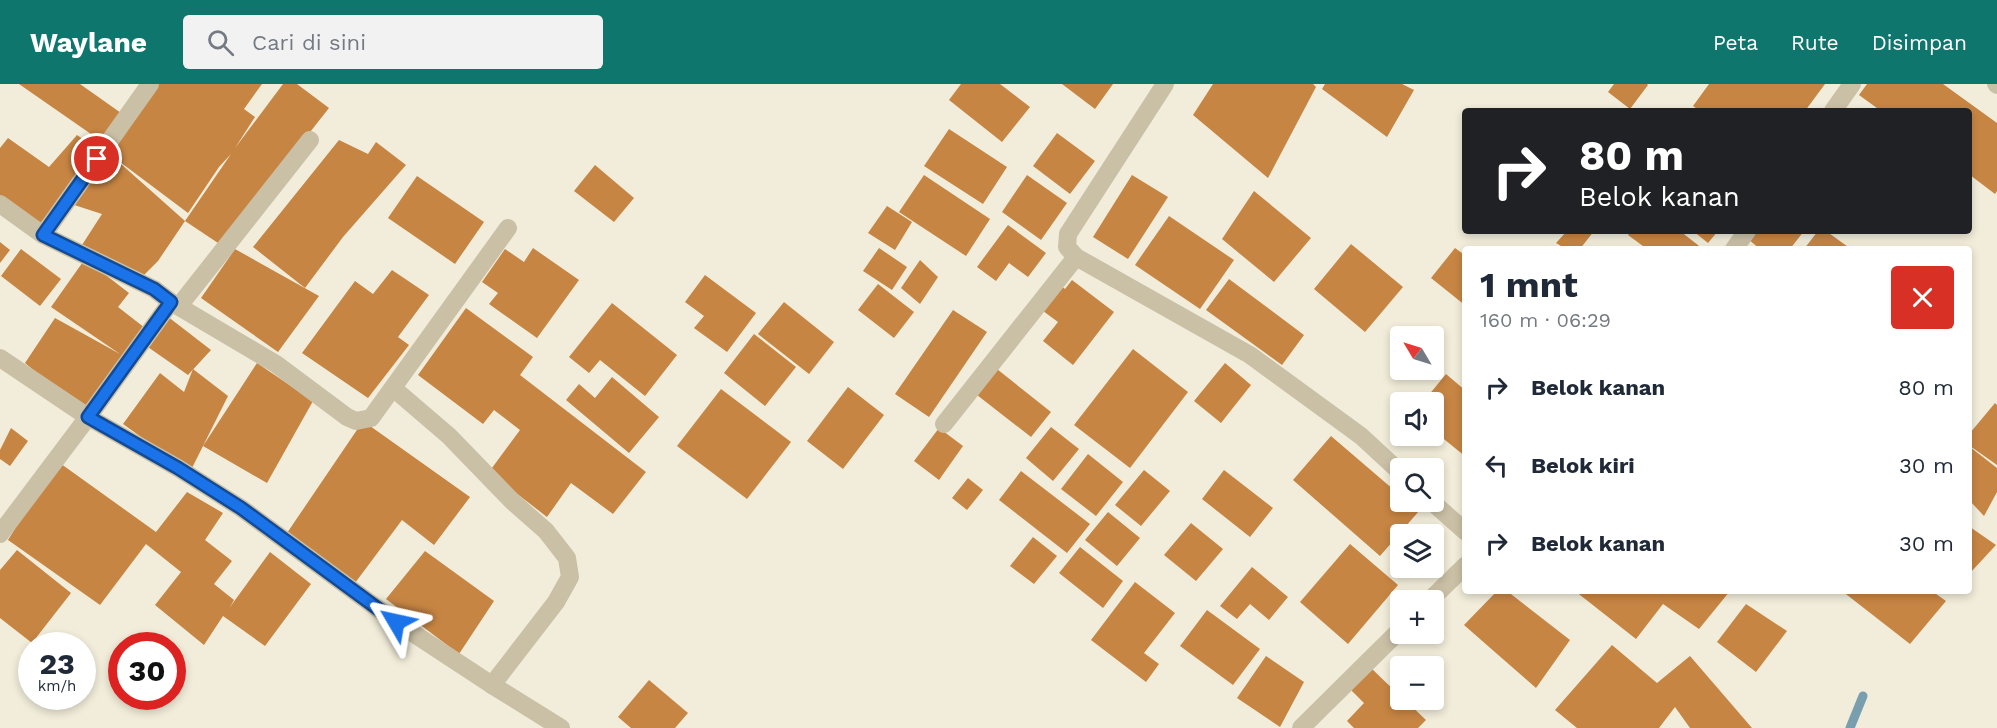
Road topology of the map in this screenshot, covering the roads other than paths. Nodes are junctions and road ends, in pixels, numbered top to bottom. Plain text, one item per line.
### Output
1 (150, 84) edge
2 (1165, 84) edge
3 (1852, 84) edge
4 (1835, 108) edge
5 (310, 140) dead end
6 (0, 204) edge
7 (508, 228) dead end
8 (43, 235) junction
9 (1076, 257) junction
10 (175, 304) junction
11 (0, 358) edge
12 (393, 388) junction
13 (88, 417) junction
14 (944, 424) dead end
15 (1390, 463) edge
16 (1443, 512) edge
17 (1462, 528) edge
18 (0, 534) edge
19 (1462, 569) edge
20 (1440, 590) edge
21 (1390, 640) edge
22 (492, 685) junction
23 (561, 728) edge
24 (1301, 728) edge

1 - 8 street
2 - 9 street
3 - 4 street
5 - 10 street
6 - 8 street
7 - 12 street
8 - 10 street
9 - 14 street
9 - 15 street
10 - 12 street
10 - 13 street
11 - 13 street
12 - 22 street
13 - 18 street
13 - 22 street
16 - 17 street
19 - 20 street
21 - 24 street
22 - 23 street

